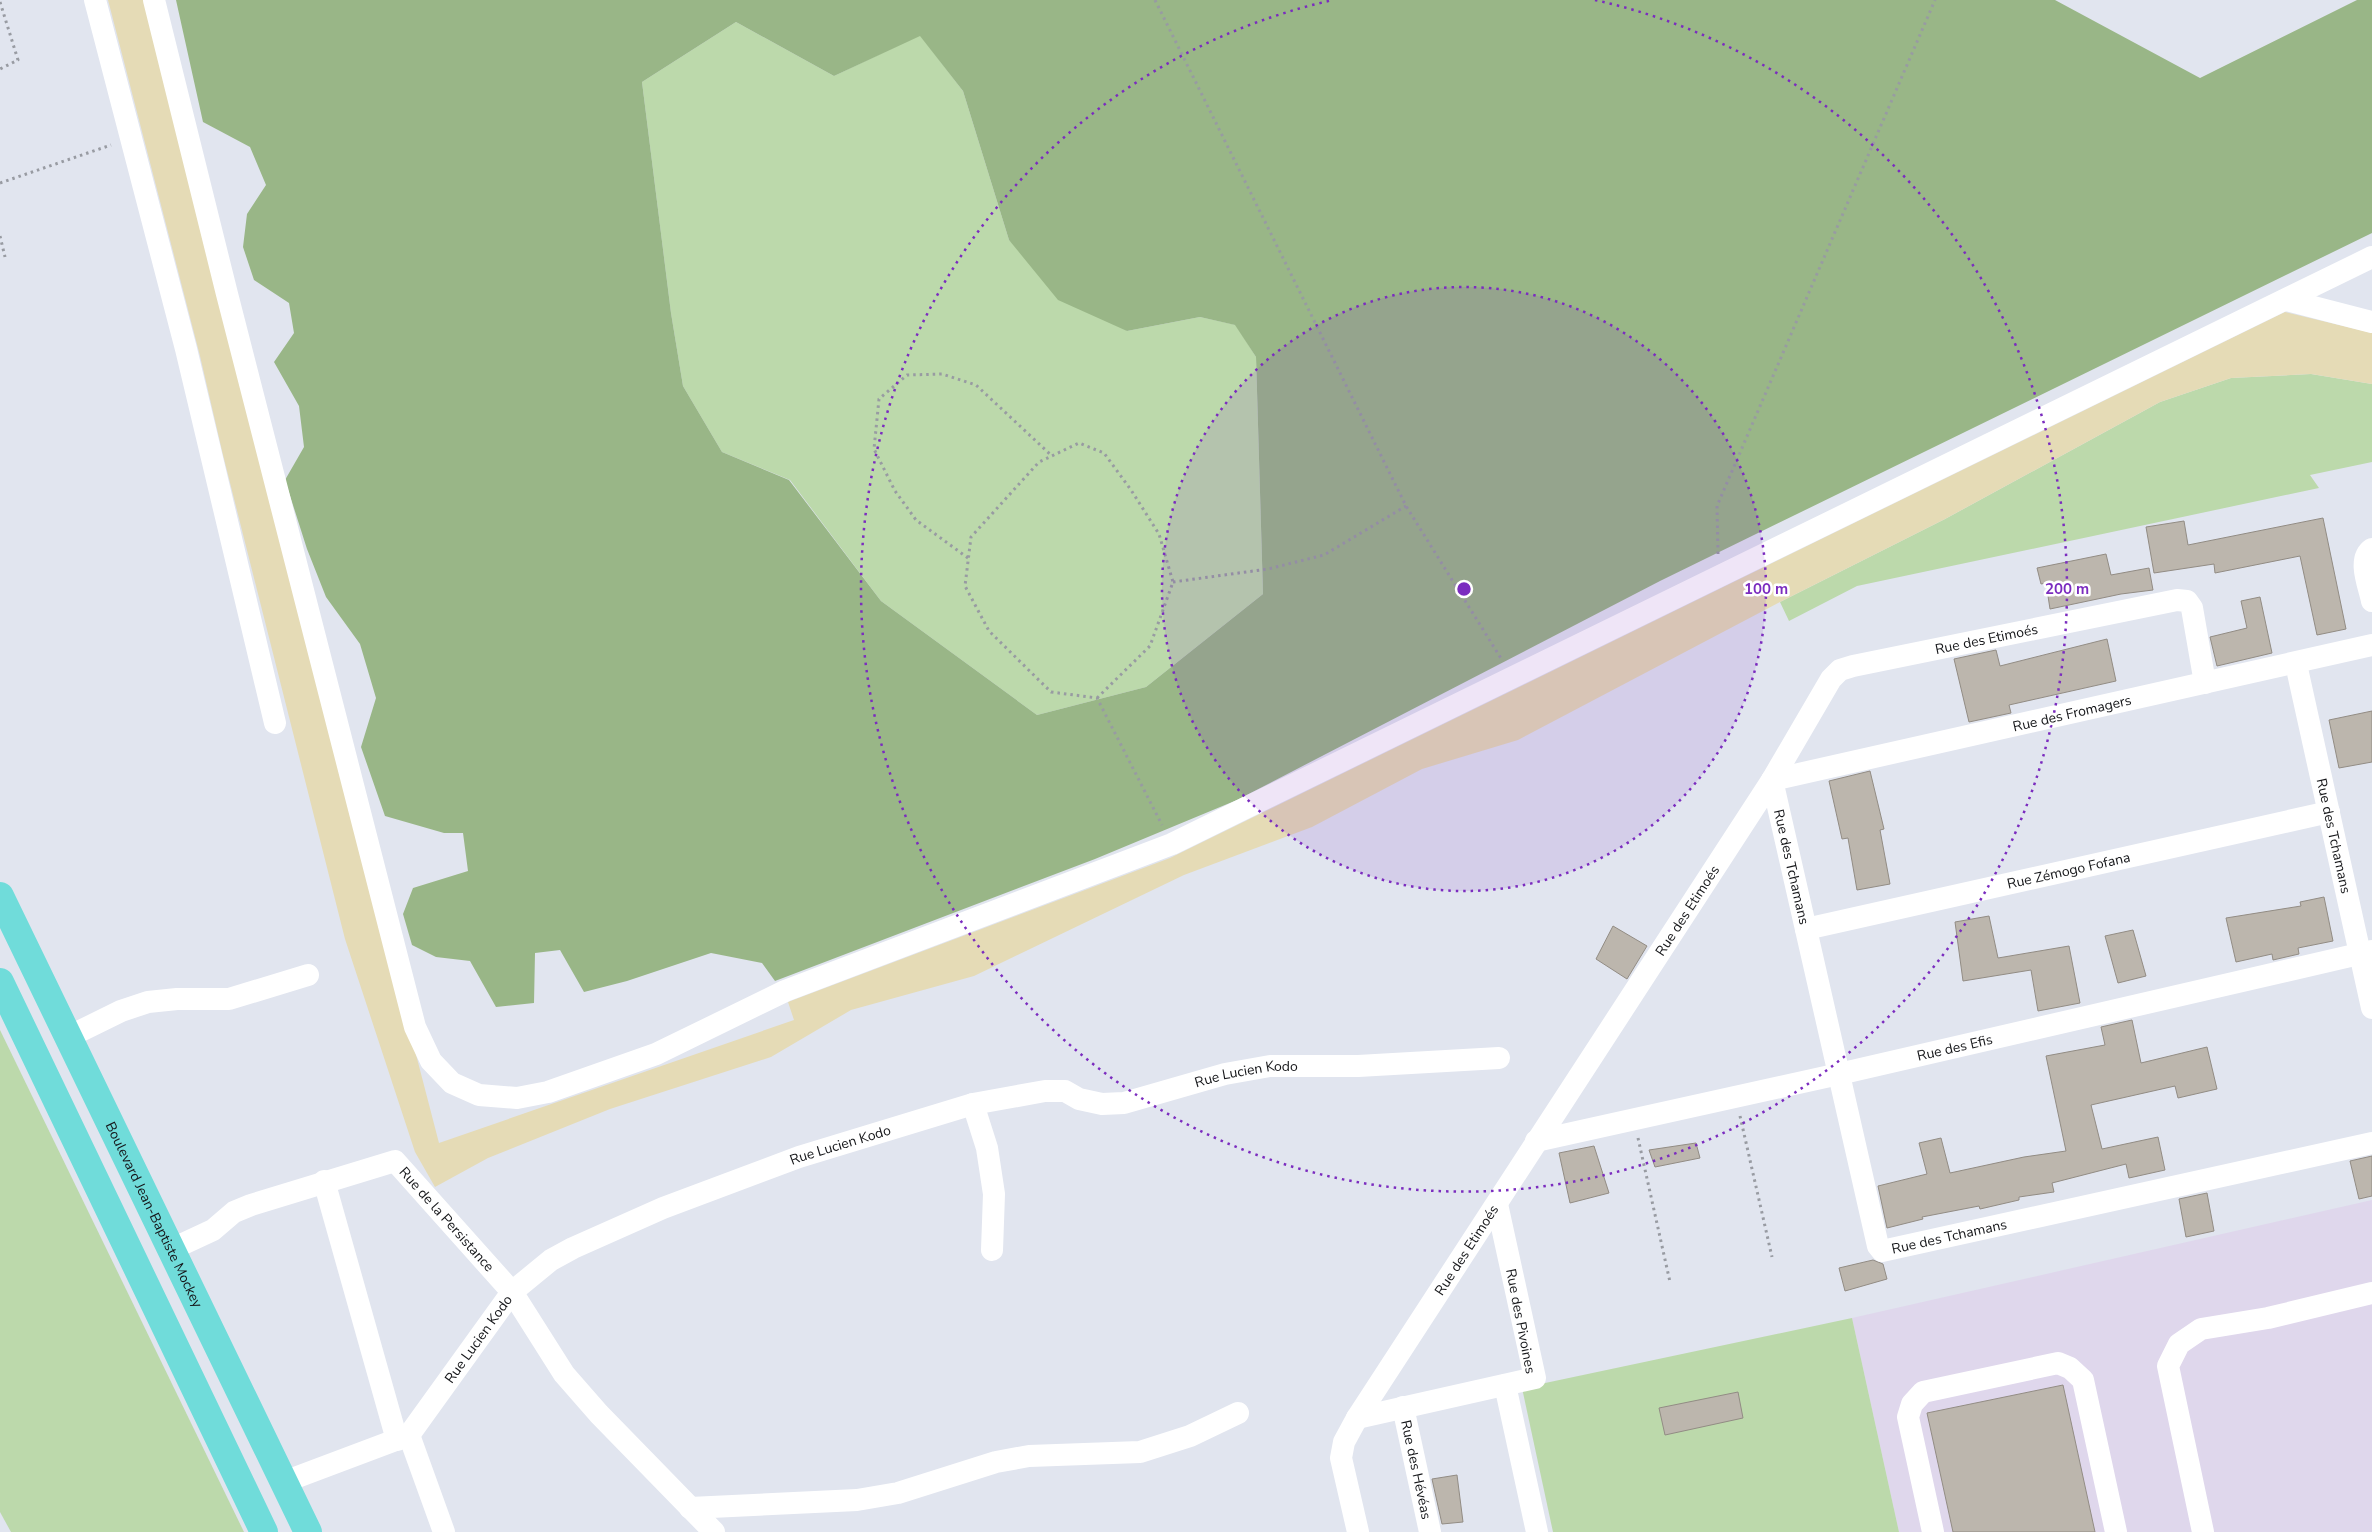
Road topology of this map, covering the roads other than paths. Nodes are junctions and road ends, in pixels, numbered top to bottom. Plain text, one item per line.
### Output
1 (95, 0) edge
2 (154, 0) edge
3 (2372, 257) edge
4 (2286, 300) junction
5 (2372, 322) edge
6 (2372, 549) edge
7 (2372, 601) edge
8 (2372, 645) edge
9 (2296, 664) junction
10 (2205, 683) junction
11 (275, 723) dead end
12 (1772, 780) junction
13 (2330, 812) junction
14 (0, 896) edge
15 (1806, 929) junction
16 (2366, 952) edge
17 (308, 975) dead end
18 (0, 982) edge
19 (2372, 1008) edge
20 (68, 1037) junction
21 (1499, 1058) dead end
22 (1839, 1074) junction
23 (973, 1104) junction
24 (1536, 1141) junction
25 (2372, 1143) edge
26 (324, 1181) junction
27 (1497, 1204) junction
28 (170, 1250) junction
29 (992, 1250) dead end
30 (512, 1292) junction
31 (2372, 1293) edge
32 (1505, 1385) junction
33 (1403, 1408) junction
34 (1238, 1413) dead end
35 (1357, 1418) junction
36 (403, 1438) junction
37 (284, 1482) junction
38 (690, 1508) junction
39 (264, 1532) edge
40 (308, 1532) edge
41 (444, 1532) edge
42 (714, 1532) edge
43 (1358, 1532) edge
44 (1430, 1532) edge
45 (1536, 1532) edge
46 (1933, 1532) edge
47 (2116, 1532) edge
48 (2203, 1532) edge

1 - 11 street
2 - 4 street
3 - 4 street
4 - 5 street
6 - 7 street
8 - 9 street, Rue des Fromagers
9 - 10 street, Rue des Fromagers
9 - 13 street, Rue des Tchamans
10 - 12 street, Rue des Fromagers
10 - 12 street, Rue des Etimoés
12 - 15 street, Rue des Tchamans
12 - 24 street, Rue des Etimoés
13 - 15 street, Rue Zémogo Fofana
13 - 16 street, Rue des Tchamans
14 - 20 highway, Boulevard Jean-Baptiste Mockey
15 - 22 street, Rue des Tchamans
16 - 19 street, Rue des Tchamans
16 - 22 street, Rue des Efis
17 - 20 street
18 - 39 highway
20 - 28 highway, Boulevard Jean-Baptiste Mockey
21 - 23 street, Rue Lucien Kodo
22 - 24 street, Rue des Efis
22 - 25 street, Rue des Tchamans
23 - 29 street
23 - 30 street, Rue Lucien Kodo
24 - 27 street, Rue des Etimoés
26 - 28 street, Rue de la Persistance
26 - 30 street, Rue de la Persistance
26 - 36 street
27 - 32 street, Rue des Pivoines
27 - 35 street, Rue des Etimoés
28 - 37 highway, Boulevard Jean-Baptiste Mockey
30 - 36 street, Rue Lucien Kodo
30 - 38 street, Rue de la Persistance
31 - 48 street
32 - 33 street, Rue des Pivoines
32 - 45 street
33 - 35 street, Rue des Pivoines
33 - 44 street, Rue des Hévéas
34 - 38 street
35 - 43 street, Rue des Etimoés
36 - 37 street
36 - 41 street
37 - 40 highway, Boulevard Jean-Baptiste Mockey
38 - 42 street, Rue de la Persistance
46 - 47 street

